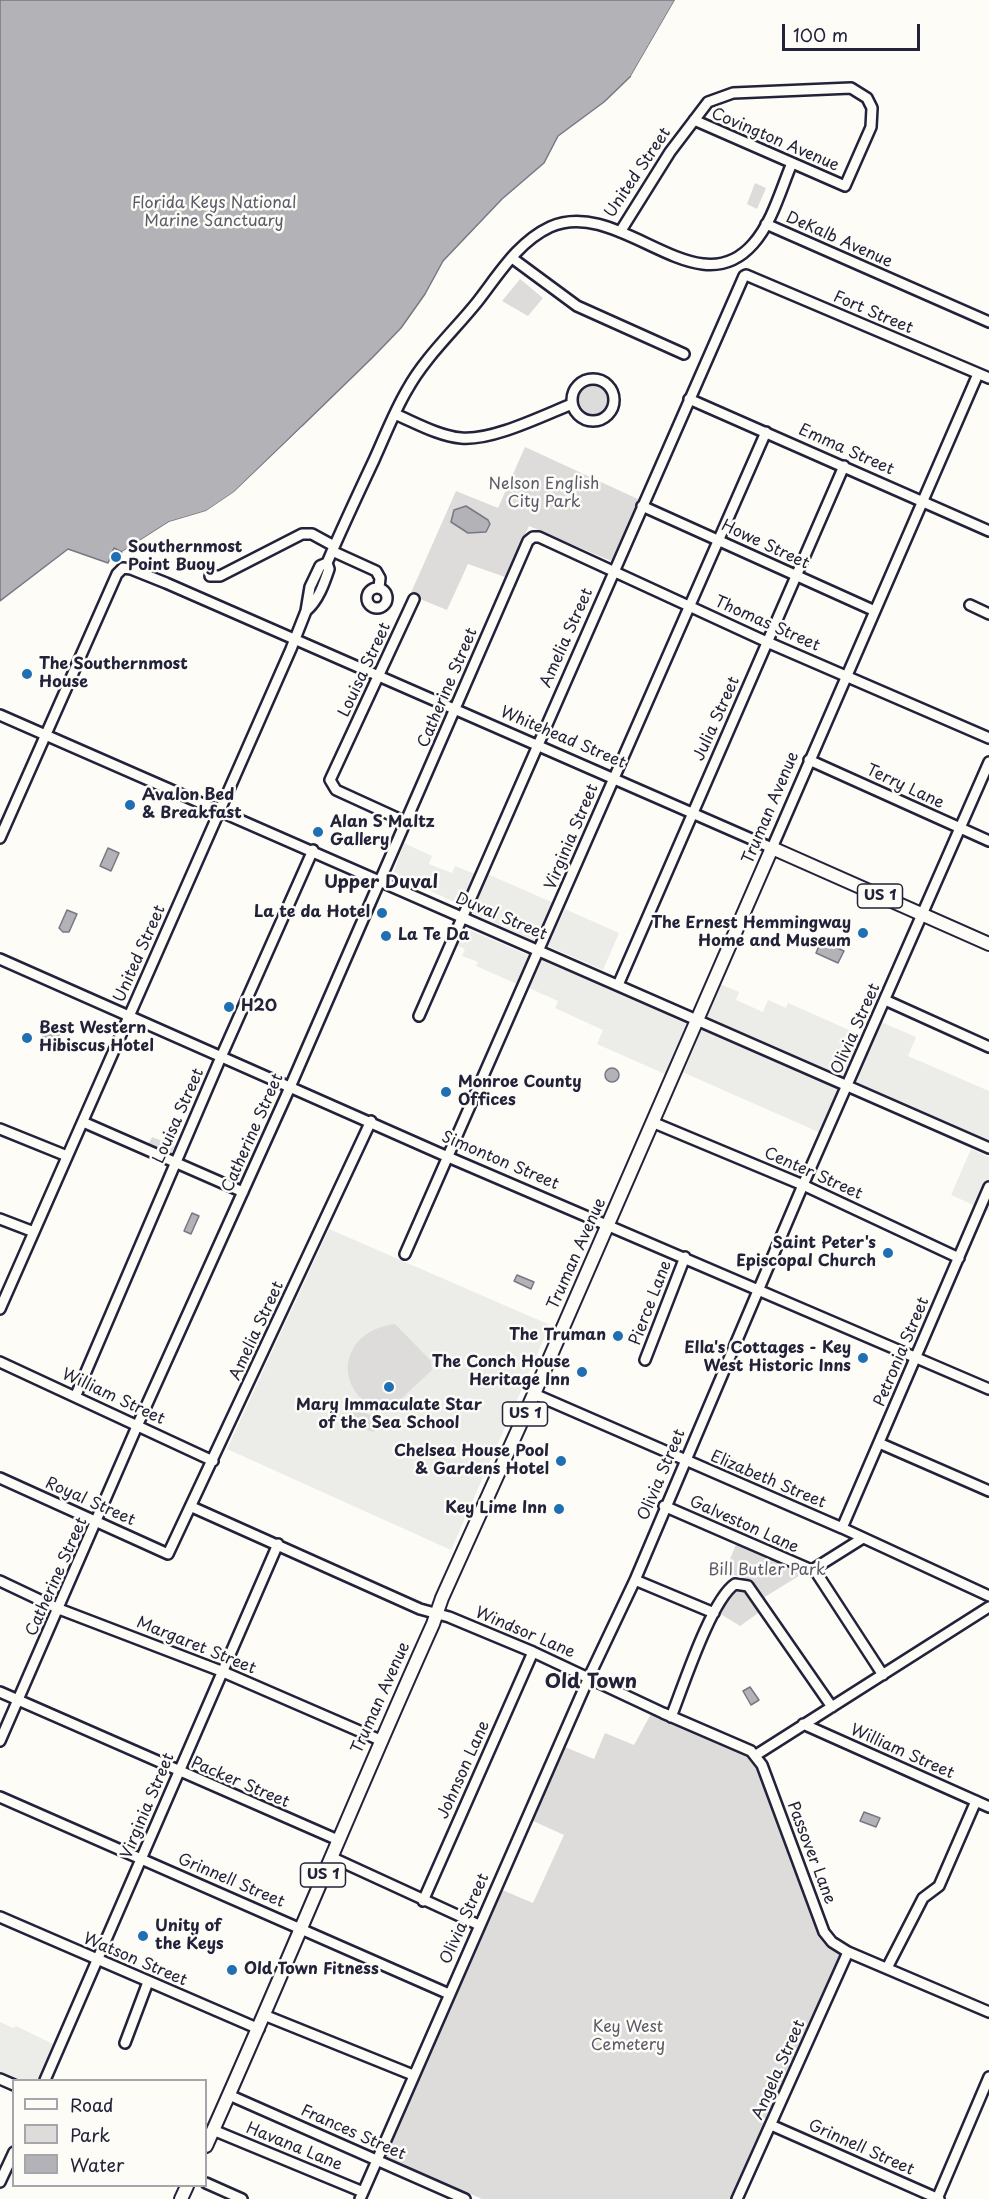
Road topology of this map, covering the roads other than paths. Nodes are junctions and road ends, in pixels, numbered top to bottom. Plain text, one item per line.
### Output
1 (694, 120) junction
2 (792, 163) junction
3 (845, 186) joint
4 (766, 224) junction
5 (620, 232) junction
6 (512, 258) junction
7 (746, 274) joint
8 (989, 322) edge
9 (684, 354) dead end
10 (978, 374) junction
11 (989, 378) edge
12 (689, 399) junction
13 (572, 404) junction
14 (395, 414) junction
15 (766, 432) junction
16 (844, 466) junction
17 (923, 502) junction
18 (642, 506) junction
19 (989, 531) edge
20 (533, 537) joint
21 (718, 540) junction
22 (333, 548) junction
23 (612, 571) junction
24 (210, 576) dead end
25 (796, 576) junction
26 (379, 588) dead end
27 (414, 599) dead end
28 (970, 605) dead end
29 (689, 607) junction
30 (875, 611) junction
31 (989, 614) edge
32 (294, 639) junction
33 (767, 642) junction
34 (380, 675) junction
35 (847, 677) junction
36 (455, 710) junction
37 (0, 716) edge
38 (45, 735) junction
39 (989, 738) edge
40 (536, 745) junction
41 (809, 760) junction
42 (989, 762) edge
43 (614, 777) junction
44 (219, 811) junction
45 (693, 813) junction
46 (406, 822) junction
47 (961, 829) junction
48 (0, 838) edge
49 (989, 841) edge
50 (772, 848) junction
51 (313, 850) junction
52 (380, 881) junction
53 (922, 914) junction
54 (461, 916) junction
55 (989, 944) edge
56 (539, 950) junction
57 (0, 959) edge
58 (618, 985) junction
59 (885, 1000) junction
60 (419, 1016) dead end
61 (128, 1017) junction
62 (697, 1020) junction
63 (989, 1047) edge
64 (221, 1057) junction
65 (847, 1086) junction
66 (290, 1087) junction
67 (371, 1121) junction
68 (83, 1122) junction
69 (652, 1122) junction
70 (0, 1129) edge
71 (989, 1148) edge
72 (67, 1156) junction
73 (448, 1157) junction
74 (174, 1164) junction
75 (803, 1185) junction
76 (989, 1187) edge
77 (243, 1192) junction
78 (0, 1219) edge
79 (608, 1225) junction
80 (34, 1232) junction
81 (405, 1254) dead end
82 (685, 1257) junction
83 (959, 1258) junction
84 (760, 1290) junction
85 (0, 1309) edge
86 (915, 1358) junction
87 (645, 1360) dead end
88 (0, 1362) edge
89 (989, 1389) edge
90 (534, 1394) junction
91 (76, 1395) junction
92 (138, 1424) junction
93 (879, 1443) junction
94 (684, 1460) junction
95 (213, 1461) junction
96 (0, 1478) edge
97 (989, 1491) edge
98 (664, 1506) junction
99 (192, 1507) junction
100 (98, 1521) junction
101 (842, 1528) junction
102 (863, 1538) junction
103 (278, 1544) junction
104 (168, 1554) joint
105 (812, 1570) junction
106 (635, 1580) junction
107 (0, 1581) edge
108 (989, 1596) edge
109 (989, 1607) edge
110 (59, 1609) junction
111 (714, 1613) junction
112 (435, 1614) junction
113 (534, 1652) junction
114 (221, 1671) junction
115 (883, 1675) junction
116 (589, 1677) junction
117 (0, 1692) edge
118 (19, 1700) junction
119 (832, 1707) junction
120 (671, 1717) junction
121 (803, 1724) junction
122 (380, 1740) junction
123 (0, 1741) edge
124 (756, 1755) junction
125 (179, 1773) junction
126 (0, 1797) edge
127 (976, 1801) junction
128 (989, 1807) edge
129 (338, 1840) junction
130 (330, 1857) junction
131 (141, 1859) junction
132 (423, 1901) junction
133 (0, 1917) edge
134 (479, 1925) junction
135 (299, 1928) junction
136 (848, 1952) junction
137 (97, 1960) junction
138 (887, 1968) junction
139 (148, 1982) junction
140 (449, 1994) junction
141 (989, 2012) edge
142 (264, 2015) junction
143 (259, 2029) junction
144 (125, 2043) dead end
145 (413, 2075) junction
146 (989, 2077) edge
147 (45, 2079) edge
148 (229, 2095) junction
149 (771, 2125) junction
150 (213, 2130) junction
151 (207, 2144) edge
152 (12, 2155) edge
153 (376, 2159) junction
154 (0, 2182) edge
155 (207, 2182) edge
156 (361, 2195) edge
157 (242, 2199) edge
158 (465, 2199) edge
159 (737, 2199) edge
160 (937, 2199) edge

1 - 2 street, Covington Avenue
1 - 3 street, United Street
1 - 5 street, United Street
2 - 3 street, Covington Avenue
2 - 4 street
4 - 5 street, DeKalb Avenue
4 - 8 street, DeKalb Avenue
5 - 6 street, United Street
6 - 9 street
6 - 14 street, United Street
7 - 10 street, Fort Street
7 - 12 street, Amelia Street
10 - 11 street, Fort Street
10 - 17 street, Truman Avenue
12 - 15 street, Emma Street
12 - 18 street, Amelia Street
13 - 13 street
13 - 14 street
14 - 22 street, United Street
15 - 16 street, Emma Street
15 - 21 street, Virginia Street
16 - 17 street, Emma Street
16 - 25 street, Julia Street
17 - 19 street, Emma Street
17 - 30 street, Truman Avenue
18 - 21 street, Howe Street
18 - 23 street, Amelia Street
20 - 23 street, Thomas Street
20 - 36 street, Catherine Street
21 - 25 street, Howe Street
21 - 29 street, Virginia Street
22 - 24 street
22 - 26 street
22 - 32 street, United Street
23 - 29 street, Thomas Street
23 - 40 street, Amelia Street
25 - 30 street, Howe Street
25 - 33 street, Julia Street
27 - 34 street, Louisa Street
28 - 31 street
29 - 33 street, Thomas Street
29 - 43 street, Virginia Street
30 - 35 street, Truman Avenue
32 - 34 street, Whitehead Street
32 - 38 street, Whitehead Street
32 - 44 street, United Street
33 - 35 street, Thomas Street
33 - 45 street, Julia Street
34 - 36 street, Whitehead Street
34 - 46 street, Louisa Street
35 - 39 street, Thomas Street
35 - 41 street, Truman Avenue
36 - 40 street, Whitehead Street
36 - 46 street, Catherine Street
37 - 38 street, Duval Street
38 - 44 street, Duval Street
38 - 48 street
40 - 43 street, Whitehead Street
40 - 54 street, Amelia Street
41 - 47 street, Terry Lane
41 - 50 street, Truman Avenue
42 - 47 street, Olivia Street
43 - 45 street, Whitehead Street
43 - 56 street, Virginia Street
44 - 51 street, Duval Street
44 - 61 street, United Street
45 - 50 street, Whitehead Street
45 - 58 street, Julia Street
46 - 52 street, Catherine Street
47 - 49 street, Terry Lane
47 - 53 street, Olivia Street
50 - 53 main road, Whitehead Street / US 1
50 - 62 main road, Truman Avenue / US 1
51 - 52 street, Duval Street
51 - 64 street, Louisa Street
52 - 54 street, Duval Street
52 - 66 street, Catherine Street
53 - 55 main road, Whitehead Street / US 1
53 - 59 street, Olivia Street
54 - 56 street, Duval Street
54 - 60 street, Amelia Street
56 - 58 street, Duval Street
56 - 73 street, Virginia Street
57 - 61 street, Simonton Street
58 - 62 street, Duval Street
59 - 63 street
59 - 65 street, Olivia Street
61 - 64 street, Simonton Street
61 - 68 street, United Street
62 - 65 street, Duval Street
62 - 69 main road, Truman Avenue / US 1
64 - 66 street, Simonton Street
64 - 74 street, Louisa Street
65 - 71 street, Duval Street
65 - 75 street, Olivia Street
66 - 67 street, Simonton Street
66 - 77 street, Catherine Street
67 - 73 street, Simonton Street
67 - 95 street, Amelia Street
68 - 72 street, United Street
68 - 74 street
69 - 75 street, Center Street
69 - 79 main road, Truman Avenue / US 1
70 - 72 street
72 - 80 street, United Street
73 - 79 street, Simonton Street
73 - 81 street, Virginia Street
74 - 77 street
74 - 91 street, Louisa Street
75 - 83 street, Center Street
75 - 84 street, Olivia Street
76 - 83 street, Petronia Street
77 - 92 street, Catherine Street
78 - 80 street
79 - 82 street, Simonton Street
79 - 90 main road, Truman Avenue / US 1
80 - 85 street, United Street
82 - 84 street, Simonton Street
82 - 87 street, Pierce Lane
83 - 86 street, Petronia Street
84 - 86 street, Simonton Street
84 - 94 street, Olivia Street
86 - 89 street, Simonton Street
86 - 93 street, Petronia Street
88 - 91 street, William Street
90 - 94 street, Elizabeth Street
90 - 112 main road, Truman Avenue / US 1
91 - 92 street, William Street
92 - 95 street, William Street
92 - 100 street, Catherine Street
93 - 97 street
93 - 101 street, Petronia Street
94 - 98 street, Olivia Street
94 - 101 street, Elizabeth Street
95 - 99 street, Amelia Street
96 - 100 street, Royal Street
98 - 105 street, Galveston Lane
98 - 106 street, Olivia Street
99 - 103 street, Windsor Lane
99 - 104 street, Amelia Street
100 - 104 street, Royal Street
100 - 110 street, Catherine Street
101 - 102 street, Elizabeth Street
102 - 105 street, Galveston Lane
102 - 108 street, Elizabeth Street
103 - 112 street, Windsor Lane
103 - 114 street, Virginia Street
105 - 115 street, Galveston Lane
106 - 111 street
106 - 116 street, Olivia Street
107 - 110 street, Margaret Street
109 - 115 street
110 - 114 street, Margaret Street
110 - 118 street, Catherine Street
111 - 119 street
111 - 120 street
112 - 113 street, Windsor Lane
112 - 122 main road, Truman Avenue / US 1
113 - 116 street, Windsor Lane
113 - 132 street, Johnson Lane
114 - 122 street, Margaret Street
114 - 125 street, Virginia Street
115 - 119 street
116 - 120 street, Windsor Lane
116 - 134 street, Olivia Street
117 - 118 street, Packer Street
118 - 123 street, Catherine Street
118 - 125 street, Packer Street
119 - 121 street
120 - 124 street, Windsor Lane
121 - 124 street
121 - 127 street, William Street
122 - 129 main road, Truman Avenue / US 1
124 - 136 street, Passover Lane
125 - 129 street, Packer Street
125 - 131 street, Virginia Street
126 - 131 street, Grinnell Street
127 - 128 street, William Street
127 - 138 street
129 - 130 main road, Truman Avenue / US 1
130 - 132 street
130 - 135 main road, Truman Avenue / US 1
131 - 135 street, Grinnell Street
131 - 137 street, Virginia Street
132 - 134 street
133 - 137 street, Watson Street
134 - 140 street, Olivia Street
135 - 140 street, Grinnell Street
135 - 142 main road, Truman Avenue / US 1
136 - 138 street
136 - 149 street, Angela Street
137 - 139 street, Watson Street
137 - 147 street, Virginia Street
138 - 141 street
139 - 143 street, Watson Street
139 - 144 street
140 - 145 street, Olivia Street
142 - 143 main road, Truman Avenue / US 1
142 - 145 street
143 - 148 main road, Truman Avenue / US 1
145 - 153 street, Olivia Street
146 - 160 street
148 - 150 main road, Truman Avenue / US 1
148 - 153 street, Frances Street
149 - 159 street, Angela Street
149 - 160 street, Grinnell Street
150 - 151 main road, Truman Avenue / US 1
150 - 156 street, Havana Lane
152 - 154 street
153 - 156 street, Olivia Street
153 - 158 street, Frances Street
155 - 157 street

